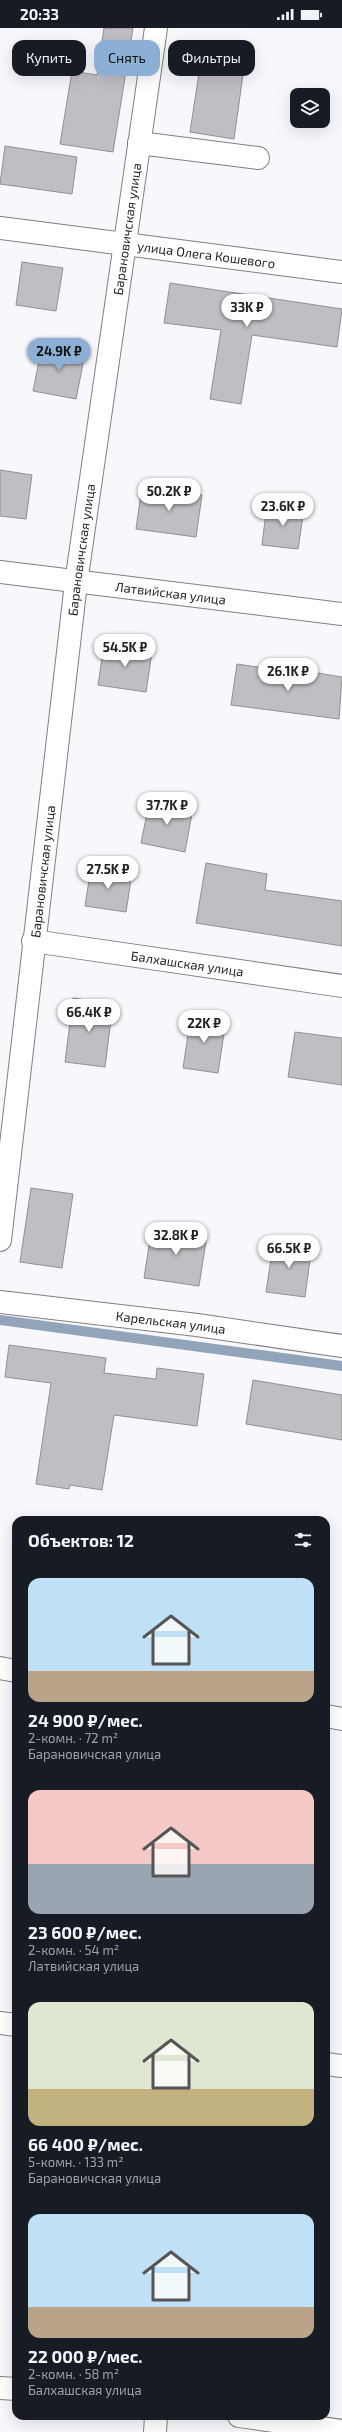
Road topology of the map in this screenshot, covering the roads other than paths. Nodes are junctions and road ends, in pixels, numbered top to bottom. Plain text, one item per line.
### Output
1 (156, 28) edge
2 (139, 143) junction
3 (258, 158) dead end
4 (0, 228) edge
5 (123, 245) junction
6 (342, 272) edge
7 (0, 572) edge
8 (76, 583) junction
9 (342, 614) edge
10 (33, 941) junction
11 (342, 986) edge
12 (0, 1240) edge
13 (0, 1302) edge
14 (342, 1346) edge
15 (0, 1668) edge
16 (12, 1670) edge
17 (330, 1717) edge
18 (342, 1719) edge
19 (0, 2023) edge
20 (12, 2024) edge
21 (330, 2064) edge
22 (342, 2066) edge
23 (0, 2388) edge
24 (12, 2389) edge
25 (156, 2420) edge
26 (266, 2420) edge
27 (342, 2431) edge
28 (155, 2432) edge

1 - 2 street, Барановичская улица
2 - 3 street
2 - 5 street, Барановичская улица
4 - 5 street, улица Олега Кошевого
5 - 6 street, улица Олега Кошевого
5 - 8 street, Барановичская улица
7 - 8 street, Латвийская улица
8 - 9 street, Латвийская улица
8 - 10 street, Барановичская улица
10 - 11 street, Балхашская улица
10 - 12 street, Барановичская улица
13 - 14 street, Карельская улица
15 - 16 street
17 - 18 street
19 - 20 street
21 - 22 street
23 - 24 street
25 - 28 street
26 - 27 street

